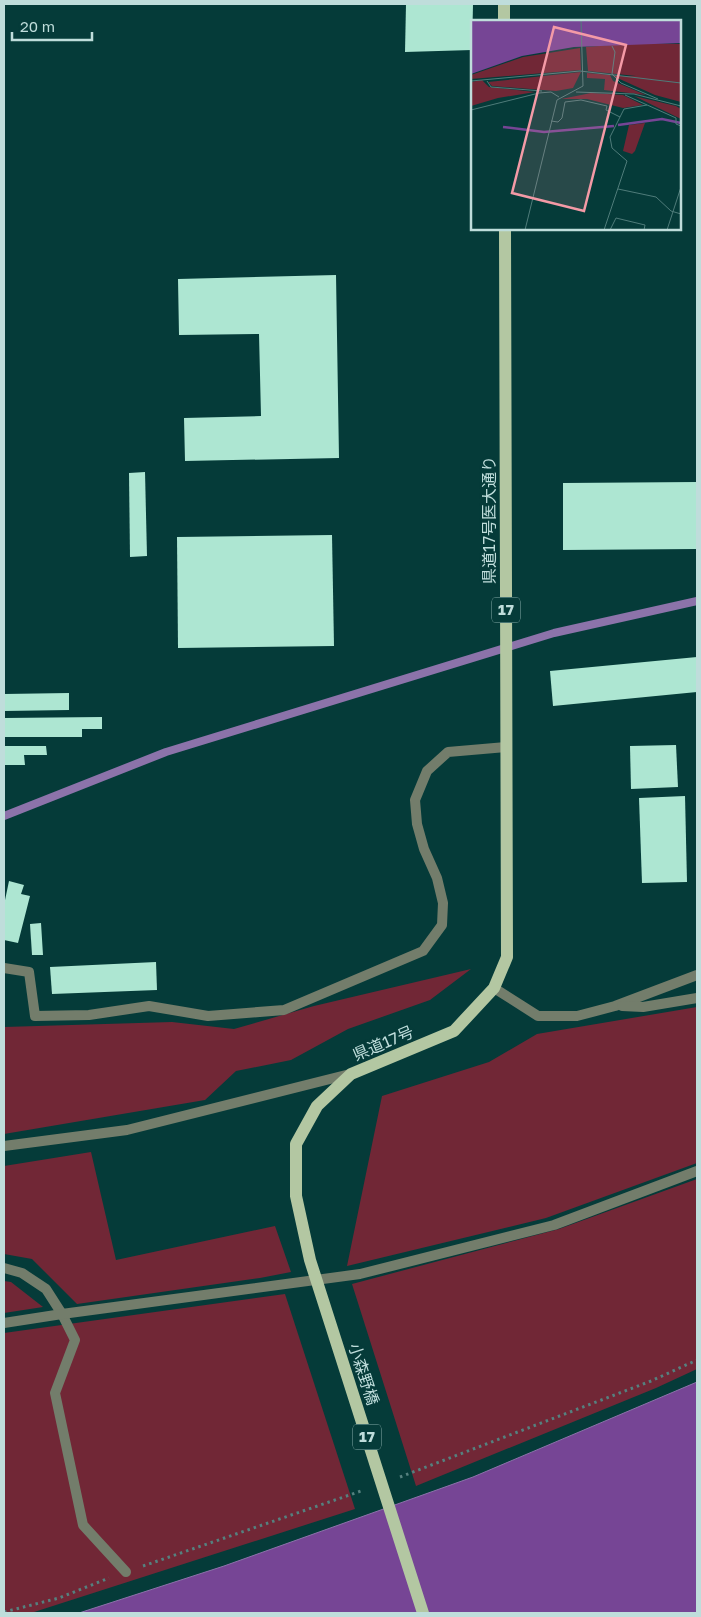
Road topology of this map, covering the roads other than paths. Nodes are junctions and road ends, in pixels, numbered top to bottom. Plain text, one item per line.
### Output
1 (504, 4) edge
2 (504, 20) edge
3 (504, 230) edge
4 (506, 747) junction
5 (4, 968) edge
6 (697, 975) edge
7 (494, 988) junction
8 (697, 998) edge
9 (615, 1006) junction
10 (351, 1074) junction
11 (4, 1146) edge
12 (697, 1171) edge
13 (310, 1260) joint
14 (4, 1268) edge
15 (62, 1314) junction
16 (4, 1323) edge
17 (126, 1572) road end
18 (423, 1613) edge

1 - 2 main road
3 - 4 main road, 県道17号医大通り / 17
4 - 5 street
4 - 7 main road, 県道17号医大通り / 17
6 - 9 street
7 - 9 street
7 - 10 main road, 県道17号 / 17
8 - 9 street
10 - 11 street
10 - 13 main road, 県道17号 / 17
12 - 15 street
13 - 18 main road, 小森野橋 / 17
14 - 15 street
15 - 16 street
15 - 17 street

